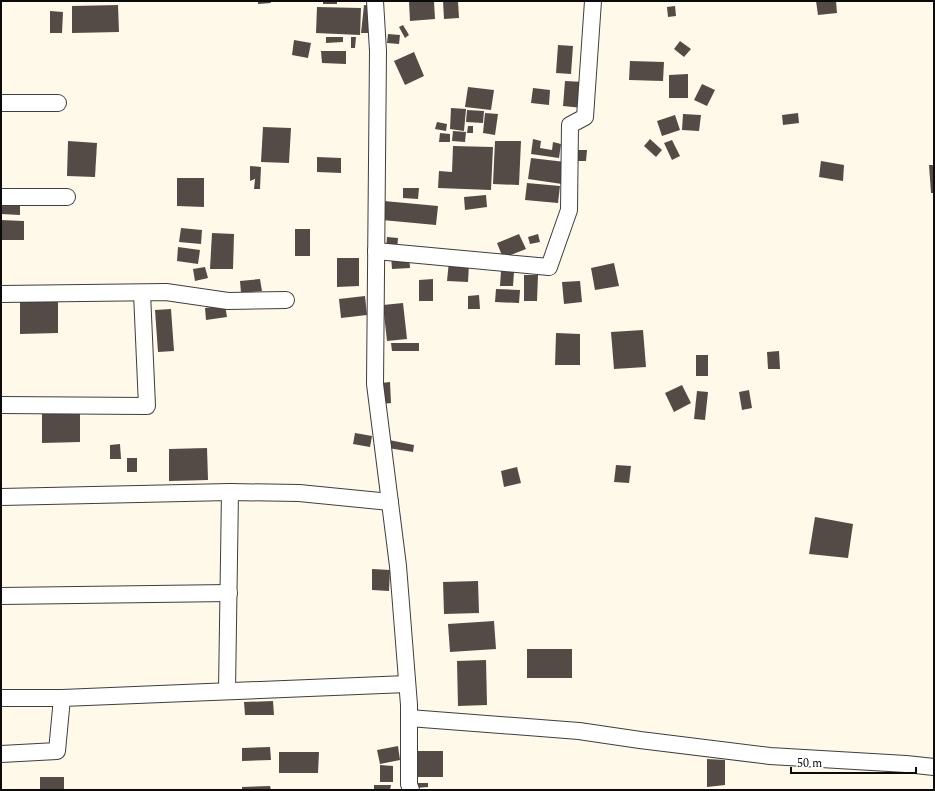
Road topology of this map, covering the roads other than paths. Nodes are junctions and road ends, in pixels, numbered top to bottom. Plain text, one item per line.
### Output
1 (376, 1) edge
2 (593, 1) edge
3 (1, 103) edge
4 (58, 103) dead end
5 (1, 197) edge
6 (67, 197) dead end
7 (376, 251) junction
8 (142, 293) junction
9 (1, 294) edge
10 (286, 300) dead end
11 (1, 405) edge
12 (230, 492) junction
13 (1, 497) edge
14 (390, 502) junction
15 (229, 593) junction
16 (1, 596) edge
17 (408, 684) junction
18 (227, 691) junction
19 (1, 698) edge
20 (62, 698) junction
21 (409, 718) junction
22 (1, 754) edge
23 (934, 767) edge
24 (412, 790) edge

1 - 7 street
2 - 7 street
3 - 4 street
5 - 6 street
7 - 14 street
8 - 9 street
8 - 10 street
8 - 11 street
12 - 13 street
12 - 14 street
12 - 15 street
14 - 17 street
15 - 16 street
15 - 18 street
17 - 18 street
17 - 21 street
18 - 20 street
19 - 20 street
20 - 22 street
21 - 23 street
21 - 24 street

